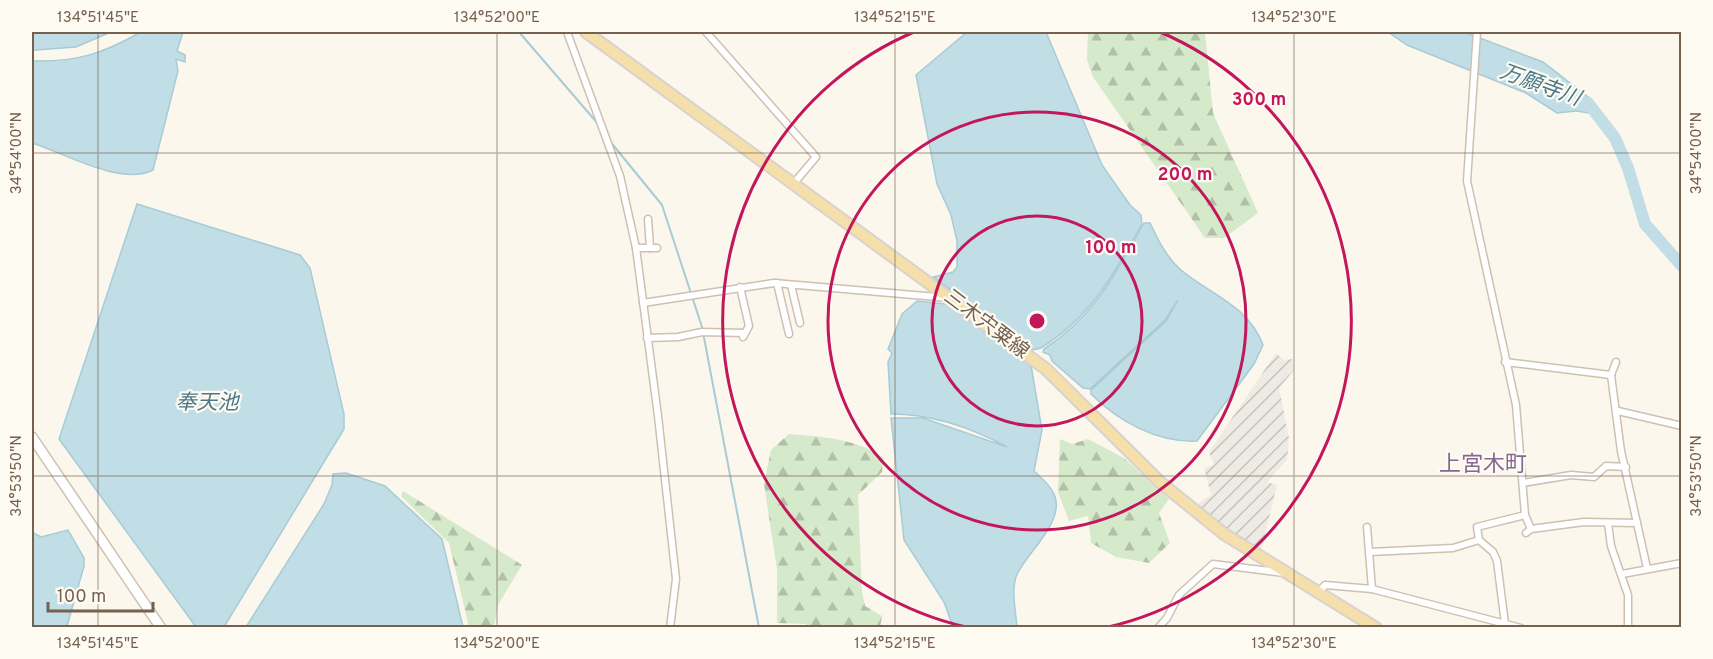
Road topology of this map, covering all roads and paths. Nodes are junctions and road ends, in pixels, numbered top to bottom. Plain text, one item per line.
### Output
1 (567, 32) edge
2 (586, 32) edge
3 (706, 32) edge
4 (1477, 33) edge
5 (794, 183) junction
6 (631, 226) junction
7 (636, 248) junction
8 (777, 283) junction
9 (791, 285) junction
10 (740, 288) junction
11 (951, 298) junction
12 (643, 303) junction
13 (800, 322) dead end
14 (789, 334) dead end
15 (647, 338) junction
16 (1505, 362) junction
17 (1616, 362) dead end
18 (1611, 375) junction
19 (1618, 411) junction
20 (1682, 426) edge
21 (32, 436) edge
22 (1626, 467) junction
23 (1523, 483) junction
24 (1525, 515) junction
25 (1608, 523) junction
26 (1637, 523) junction
27 (1367, 527) dead end
28 (1479, 540) junction
29 (1370, 552) junction
30 (1682, 563) edge
31 (1647, 568) junction
32 (1285, 573) junction
33 (1622, 574) junction
34 (1372, 589) junction
35 (1319, 592) junction
36 (1507, 625) edge
37 (161, 627) edge
38 (670, 627) edge
39 (1158, 627) edge
40 (1376, 627) edge
41 (1521, 627) edge
42 (1628, 627) edge

1 - 6 street
2 - 5 main road, 三木宍粟線
3 - 5 street
4 - 16 street
5 - 11 main road, 三木宍粟線
6 - 7 street
6 - 7 street
7 - 12 street
8 - 9 street
8 - 10 street
8 - 14 street
9 - 11 street
9 - 13 street
10 - 12 street
10 - 15 street
11 - 32 main road, 三木宍粟線
12 - 15 street
15 - 38 street
16 - 18 street
16 - 23 street
17 - 18 street
18 - 19 street
19 - 20 street
19 - 22 street
21 - 37 street
22 - 23 street
22 - 26 street
23 - 24 street
24 - 25 street
24 - 28 street
25 - 26 street
25 - 33 street
26 - 31 street
27 - 29 street
28 - 29 street
28 - 36 street
29 - 34 street
30 - 31 street
31 - 33 street
32 - 35 main road, 三木宍粟線
32 - 39 street
33 - 42 street
34 - 35 street
34 - 36 street
35 - 40 main road, 三木宍粟線
36 - 41 street

